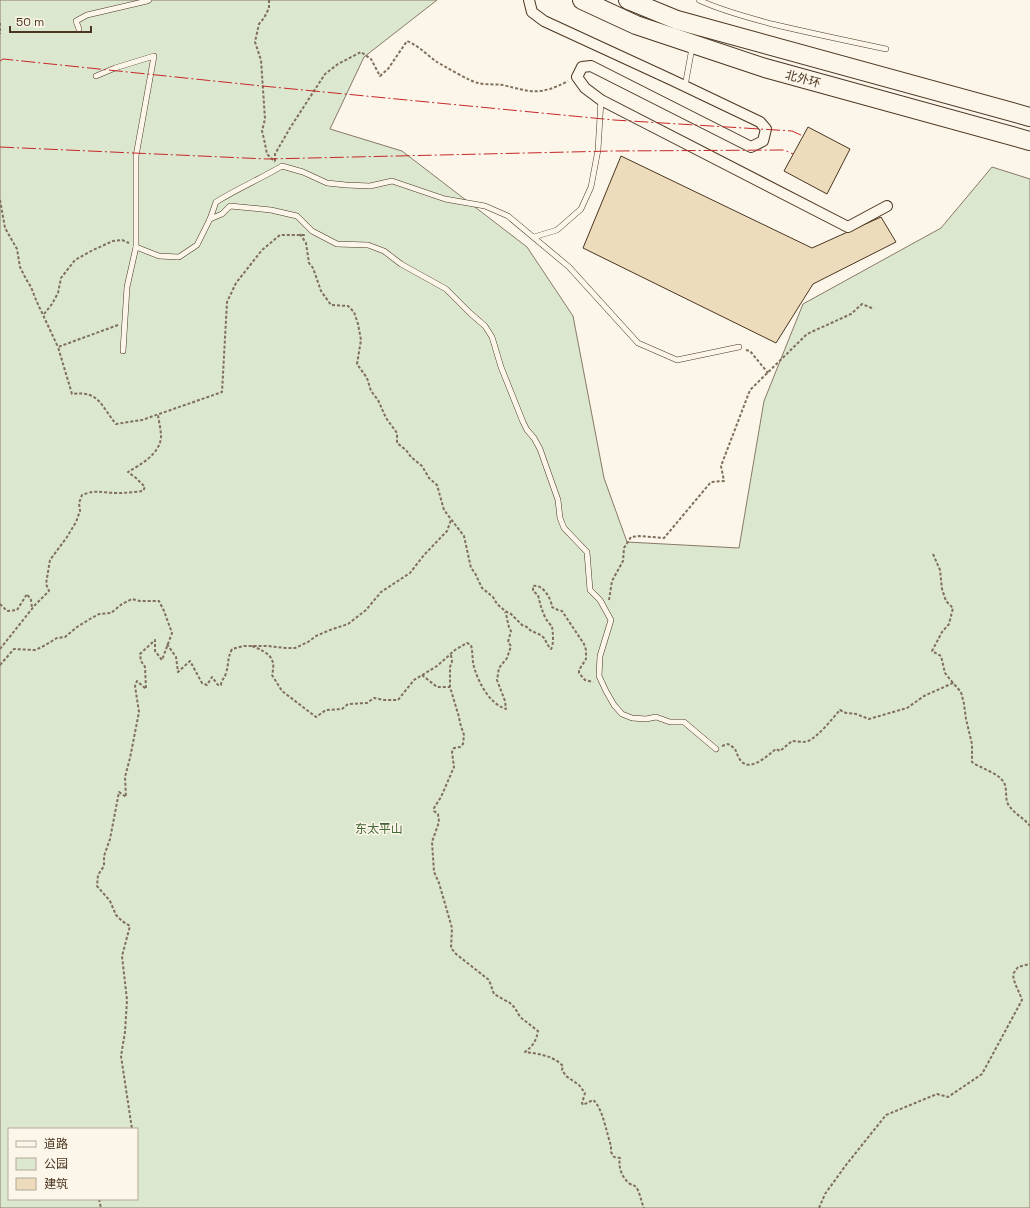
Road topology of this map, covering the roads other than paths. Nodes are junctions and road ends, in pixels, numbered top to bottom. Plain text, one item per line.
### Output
1 (149, 0) edge
2 (529, 0) edge
3 (582, 0) edge
4 (628, 0) edge
5 (699, 0) edge
6 (79, 29) dead end
7 (693, 45) junction
8 (886, 49) dead end
9 (96, 76) dead end
10 (685, 86) junction
11 (601, 100) junction
12 (1030, 116) edge
13 (1030, 141) edge
14 (887, 206) dead end
15 (210, 219) junction
16 (534, 237) junction
17 (136, 247) junction
18 (739, 347) road end
19 (123, 350) dead end
20 (716, 749) road end

1 - 6 lane
2 - 10 street
3 - 7 highway, 北外环
4 - 12 highway, 北外环
5 - 8 lane
7 - 10 lane
7 - 13 highway, 北外环
9 - 17 lane
10 - 11 street
11 - 14 street
11 - 16 lane
15 - 16 lane
15 - 17 lane
15 - 20 lane
16 - 18 lane
17 - 19 lane

